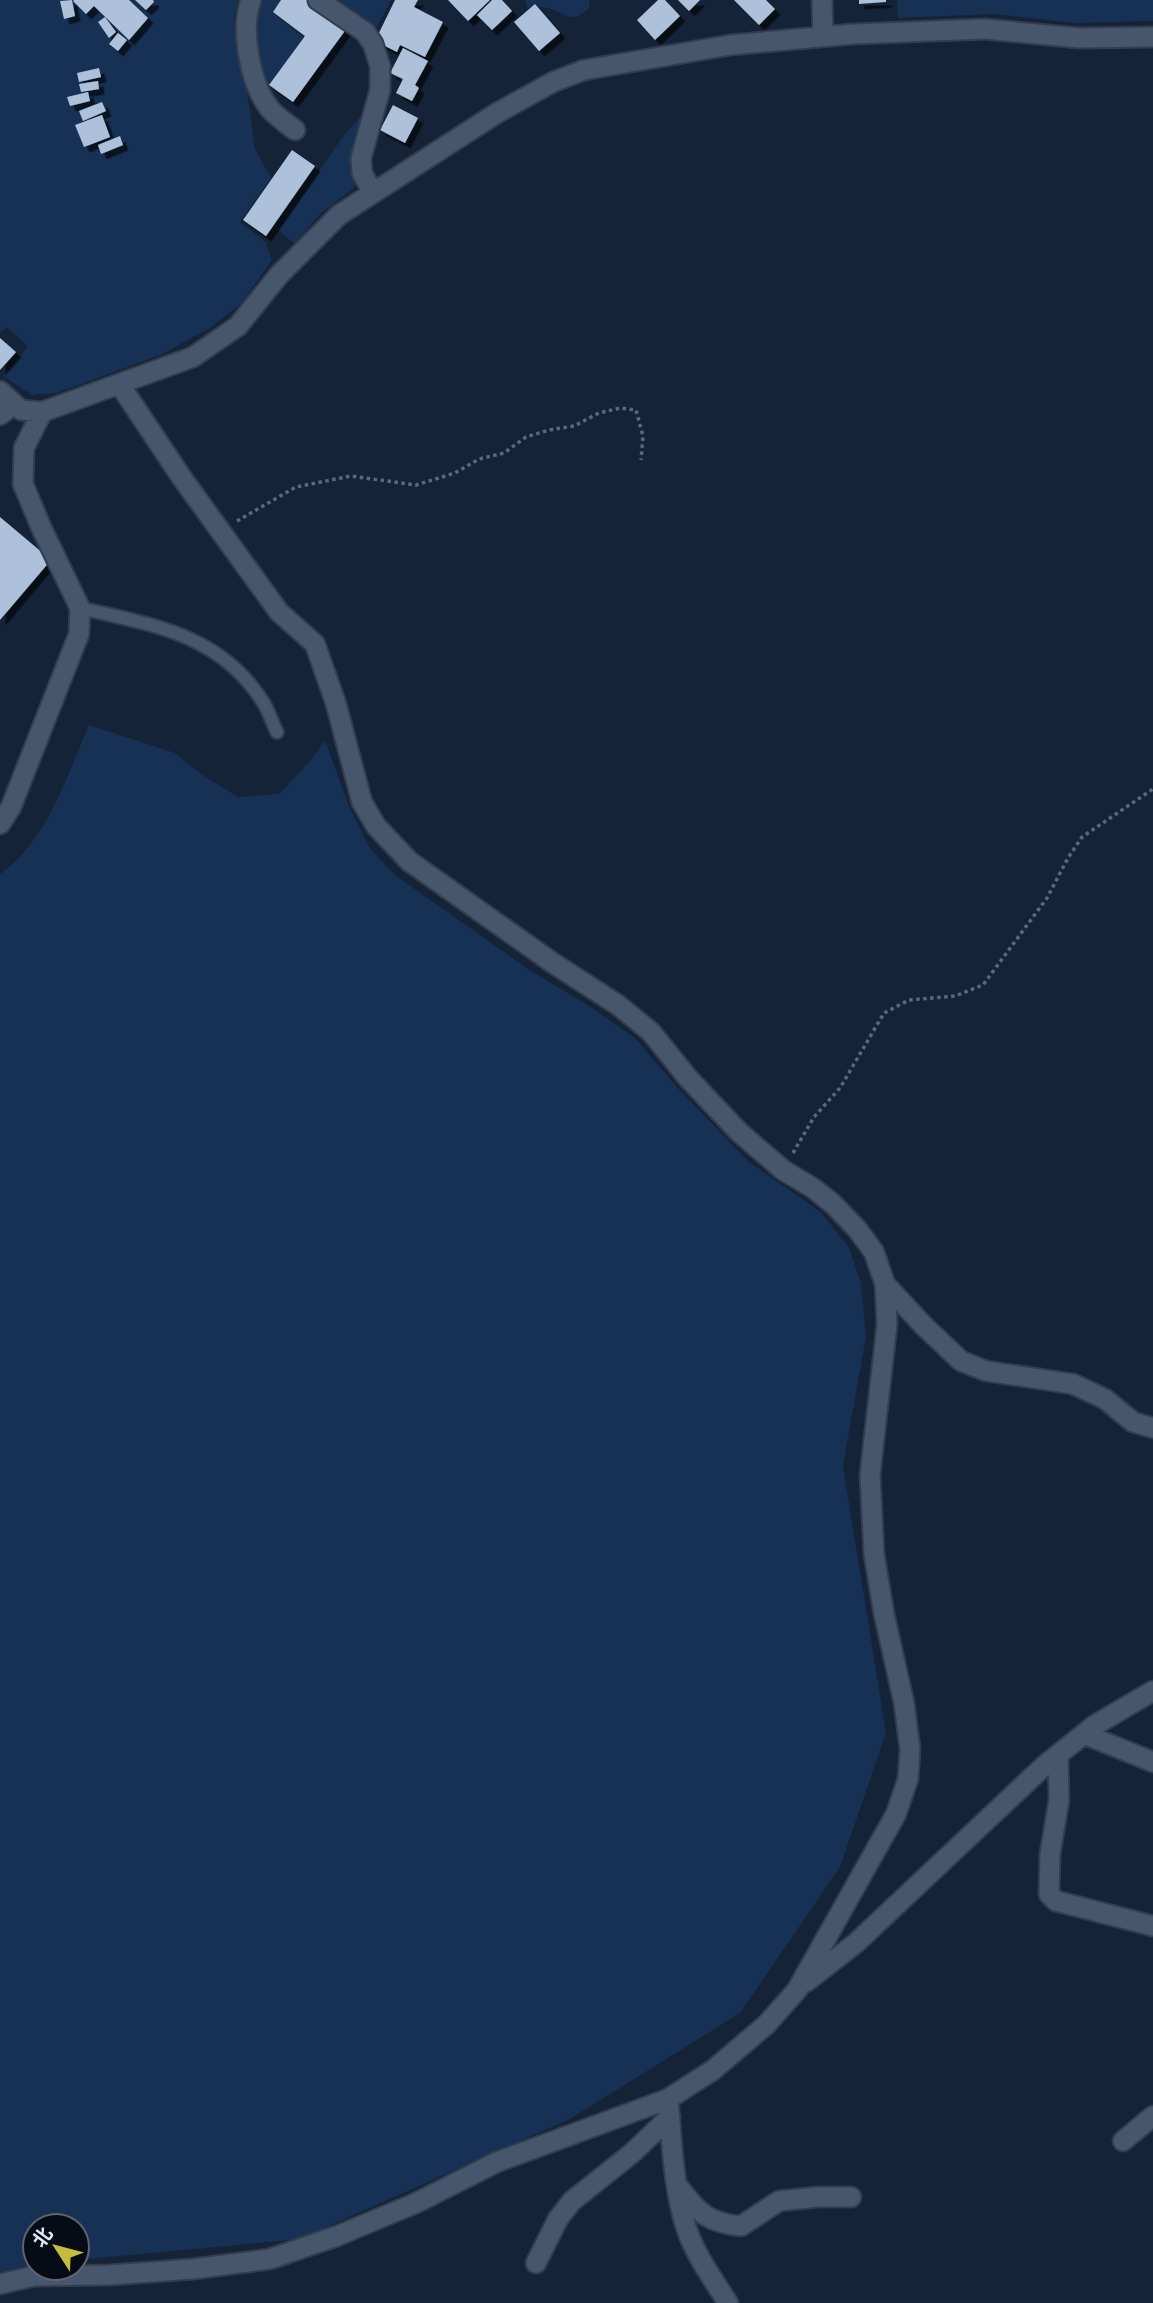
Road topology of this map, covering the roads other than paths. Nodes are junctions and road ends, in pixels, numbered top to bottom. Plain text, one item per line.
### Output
1 (251, 0) edge
2 (318, 0) edge
3 (822, 0) edge
4 (822, 36) junction
5 (1153, 37) edge
6 (295, 130) dead end
7 (373, 193) junction
8 (120, 385) junction
9 (5, 404) edge
10 (42, 412) junction
11 (80, 607) junction
12 (277, 732) dead end
13 (0, 824) edge
14 (885, 1284) junction
15 (1153, 1428) edge
16 (1153, 1691) edge
17 (1084, 1734) junction
18 (1058, 1755) junction
19 (1153, 1762) edge
20 (1153, 1926) edge
21 (797, 1990) junction
22 (669, 2108) junction
23 (1153, 2116) edge
24 (1123, 2141) dead end
25 (676, 2183) junction
26 (851, 2197) dead end
27 (536, 2263) dead end
28 (0, 2284) edge
29 (728, 2303) edge

1 - 6 street
2 - 7 street
3 - 4 street
4 - 5 street
4 - 7 street
7 - 8 street
8 - 10 street
8 - 14 street
9 - 10 street
10 - 11 street
11 - 12 lane
11 - 13 street
14 - 15 street
14 - 21 street
16 - 17 street
17 - 18 street
17 - 19 street
18 - 20 street
18 - 21 street
21 - 22 street
22 - 25 street
22 - 27 street
22 - 28 street
23 - 24 street
25 - 26 street
25 - 29 street

